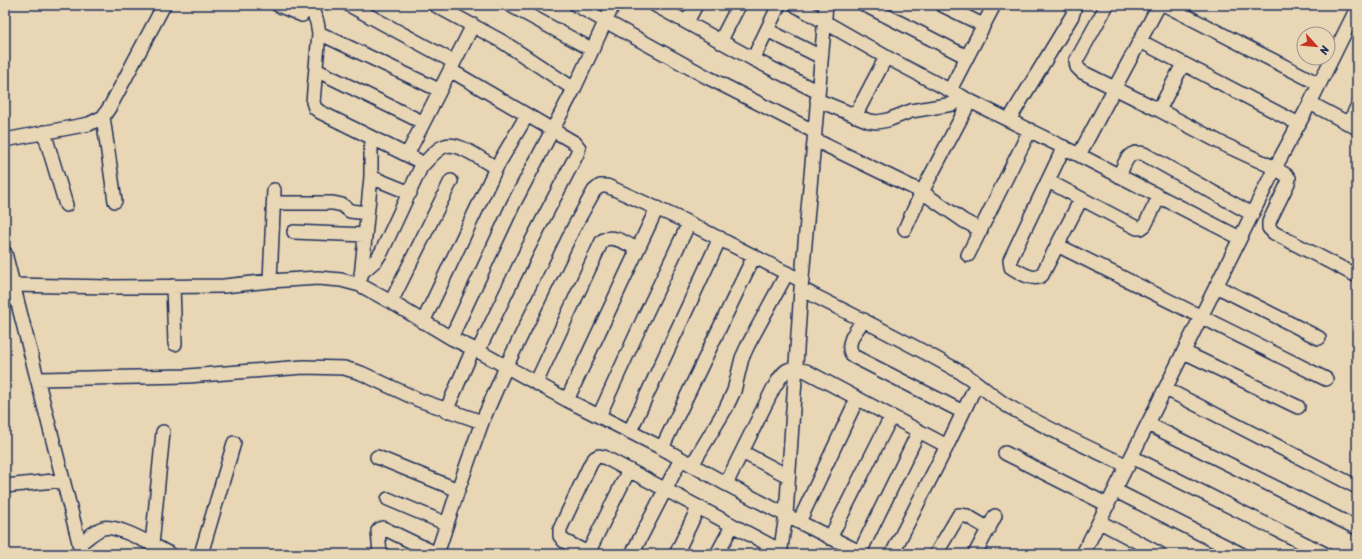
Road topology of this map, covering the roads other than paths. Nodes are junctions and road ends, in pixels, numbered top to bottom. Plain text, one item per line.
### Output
1 (164, 5) edge
2 (278, 5) edge
3 (309, 5) edge
4 (349, 5) edge
5 (435, 5) edge
6 (510, 5) edge
7 (576, 5) edge
8 (613, 5) edge
9 (655, 5) edge
10 (696, 5) edge
11 (739, 5) edge
12 (779, 5) edge
13 (795, 5) edge
14 (826, 5) edge
15 (865, 5) edge
16 (942, 5) edge
17 (994, 5) edge
18 (1070, 5) edge
19 (1107, 5) edge
20 (1159, 5) edge
21 (1165, 5) edge
22 (1357, 8) edge
23 (605, 21) junction
24 (687, 22) junction
25 (825, 22) junction
26 (473, 25) junction
27 (983, 25) junction
28 (767, 30) junction
29 (319, 33) junction
30 (1140, 41) junction
31 (720, 42) junction
32 (591, 49) junction
33 (886, 56) junction
34 (821, 57) junction
35 (967, 57) junction
36 (753, 59) junction
37 (1183, 64) junction
38 (452, 66) junction
39 (316, 70) junction
40 (1319, 84) junction
41 (1115, 87) junction
42 (574, 89) junction
43 (439, 90) junction
44 (950, 90) junction
45 (818, 96) junction
46 (966, 99) junction
47 (1310, 103) junction
48 (1357, 107) edge
49 (1159, 110) junction
50 (527, 115) junction
51 (855, 116) junction
52 (103, 117) junction
53 (1009, 120) junction
54 (422, 122) junction
55 (1299, 124) junction
56 (1353, 126) edge
57 (552, 130) junction
58 (1030, 130) junction
59 (44, 132) junction
60 (815, 136) junction
61 (373, 138) junction
62 (5, 140) edge
63 (1064, 147) junction
64 (407, 155) junction
65 (1079, 155) junction
66 (421, 167) junction
67 (496, 168) junction
68 (1275, 168) junction
69 (371, 176) junction
70 (1119, 176) junction
71 (451, 181) dead end
72 (1048, 181) junction
73 (922, 192) junction
74 (410, 193) junction
75 (1159, 197) junction
76 (1081, 199) junction
77 (115, 201) dead end
78 (66, 205) dead end
79 (657, 208) junction
80 (367, 213) junction
81 (1252, 214) junction
82 (689, 223) junction
83 (905, 229) dead end
84 (981, 230) junction
85 (294, 232) dead end
86 (365, 235) junction
87 (720, 238) junction
88 (1240, 238) junction
89 (1057, 245) junction
90 (637, 249) junction
91 (5, 253) edge
92 (968, 255) dead end
93 (754, 256) junction
94 (787, 273) junction
95 (1357, 276) edge
96 (361, 279) junction
97 (10, 280) edge
98 (270, 280) junction
99 (801, 285) junction
100 (173, 286) junction
101 (1216, 286) junction
102 (391, 302) junction
103 (1201, 317) junction
104 (864, 320) junction
105 (422, 322) junction
106 (451, 338) junction
107 (1319, 338) dead end
108 (175, 344) dead end
109 (475, 350) junction
110 (1184, 352) junction
111 (506, 367) junction
112 (796, 368) junction
113 (37, 379) junction
114 (1326, 379) dead end
115 (536, 382) junction
116 (976, 383) junction
117 (1166, 389) junction
118 (857, 399) junction
119 (567, 400) junction
120 (1298, 407) dead end
121 (446, 411) junction
122 (963, 412) junction
123 (599, 416) junction
124 (891, 417) junction
125 (482, 422) junction
126 (1148, 424) junction
127 (163, 432) dead end
128 (630, 432) junction
129 (919, 432) junction
130 (234, 443) dead end
131 (947, 446) junction
132 (662, 448) junction
133 (742, 452) junction
134 (1005, 453) dead end
135 (377, 458) dead end
136 (1130, 461) junction
137 (686, 462) junction
138 (629, 470) junction
139 (788, 476) junction
140 (63, 480) junction
141 (726, 484) junction
142 (5, 486) edge
143 (1357, 487) edge
144 (458, 490) junction
145 (665, 491) junction
146 (1116, 491) junction
147 (388, 499) dead end
148 (1108, 505) junction
149 (698, 508) junction
150 (786, 515) junction
151 (995, 516) dead end
152 (799, 522) junction
153 (1100, 522) junction
154 (447, 524) junction
155 (732, 526) junction
156 (1357, 528) edge
157 (989, 529) junction
158 (830, 538) junction
159 (152, 545) junction
160 (81, 549) edge
161 (763, 549) edge
162 (845, 550) edge
163 (589, 553) edge
164 (780, 553) edge
165 (862, 553) edge
166 (170, 554) edge
167 (201, 554) edge
168 (380, 554) edge
169 (437, 554) edge
170 (632, 554) edge
171 (676, 554) edge
172 (717, 554) edge
173 (892, 554) edge
174 (936, 554) edge
175 (975, 554) edge
176 (1084, 554) edge
177 (1160, 554) edge
178 (1241, 554) edge
179 (1325, 554) edge

1 - 52 street
2 - 3 street
3 - 29 street
4 - 38 street
5 - 26 street
6 - 32 street
7 - 23 street
8 - 23 street
9 - 24 street
10 - 24 street
11 - 31 street
12 - 28 street
13 - 25 street
14 - 25 street
15 - 35 street
16 - 27 street
17 - 27 street
18 - 53 street
19 - 41 street
20 - 30 street
21 - 40 street
22 - 40 street
23 - 32 street
23 - 60 street
24 - 31 street
25 - 33 street
25 - 34 street
26 - 38 street
26 - 42 street
27 - 35 street
28 - 34 street
28 - 36 street
29 - 39 street
29 - 43 street
30 - 37 street
30 - 41 street
31 - 36 street
32 - 42 street
33 - 44 street
33 - 51 street
34 - 45 street
35 - 44 street
36 - 45 street
37 - 49 street
37 - 55 street
38 - 43 street
38 - 50 street
39 - 54 street
39 - 61 street
40 - 47 street
41 - 49 street
41 - 65 street
42 - 57 street
43 - 54 street
44 - 46 street
45 - 51 street
45 - 60 street
46 - 51 street
46 - 53 street
46 - 73 street
47 - 55 street
47 - 56 street
48 - 56 street
49 - 68 street
50 - 57 street
50 - 67 street
52 - 59 street
52 - 77 street
53 - 58 street
54 - 64 street
55 - 68 street
57 - 106 street
57 - 109 street
58 - 63 street
58 - 84 street
59 - 62 street
59 - 78 street
60 - 73 street
60 - 99 street
61 - 64 street
61 - 69 street
63 - 65 street
63 - 72 street
64 - 66 street
65 - 70 street
66 - 67 street
66 - 74 street
67 - 105 street
68 - 81 street
68 - 95 street
69 - 74 street
69 - 80 street
70 - 75 street
70 - 81 street
71 - 102 street
72 - 76 street
72 - 89 street
73 - 83 street
73 - 84 street
74 - 96 street
75 - 76 street
75 - 88 street
76 - 89 street
79 - 82 street
79 - 90 street
79 - 111 street
80 - 86 street
80 - 98 street
81 - 88 street
82 - 87 street
82 - 123 street
84 - 92 street
85 - 86 street
86 - 96 street
87 - 93 street
87 - 128 street
88 - 101 street
89 - 103 street
90 - 115 street
90 - 119 street
91 - 97 street
93 - 94 street
93 - 132 street
94 - 99 street
94 - 137 street
96 - 98 street
96 - 102 street
97 - 100 street
97 - 113 street
98 - 100 street
99 - 104 street
99 - 112 street
100 - 108 street
101 - 103 street
101 - 107 street
102 - 105 street
103 - 110 street
103 - 114 street
104 - 116 street
104 - 122 street
105 - 106 street
106 - 109 street
109 - 111 street
109 - 121 street
110 - 117 street
110 - 120 street
111 - 115 street
111 - 125 street
112 - 118 street
112 - 133 street
112 - 139 street
113 - 121 street
113 - 140 street
115 - 119 street
116 - 122 street
116 - 136 street
117 - 126 street
117 - 143 street
118 - 124 street
118 - 152 street
119 - 123 street
121 - 125 street
122 - 131 street
123 - 128 street
124 - 129 street
124 - 158 street
125 - 144 street
126 - 136 street
126 - 156 street
127 - 159 street
128 - 132 street
129 - 131 street
129 - 165 street
130 - 167 street
131 - 173 street
132 - 137 street
133 - 139 street
133 - 141 street
134 - 148 street
135 - 144 street
136 - 146 street
136 - 179 street
137 - 141 street
137 - 145 street
138 - 145 street
138 - 163 street
138 - 163 street
139 - 150 street
140 - 142 street
140 - 160 street
141 - 150 street
144 - 154 street
145 - 149 street
145 - 170 street
146 - 148 street
146 - 178 street
147 - 154 street
148 - 153 street
149 - 155 street
149 - 171 street
150 - 152 street
150 - 164 street
151 - 157 street
152 - 158 street
153 - 176 street
153 - 177 street
154 - 169 street
155 - 161 street
155 - 172 street
157 - 174 street
157 - 175 street
158 - 162 street
159 - 160 street
159 - 166 street
161 - 164 street
162 - 165 street
168 - 169 street

